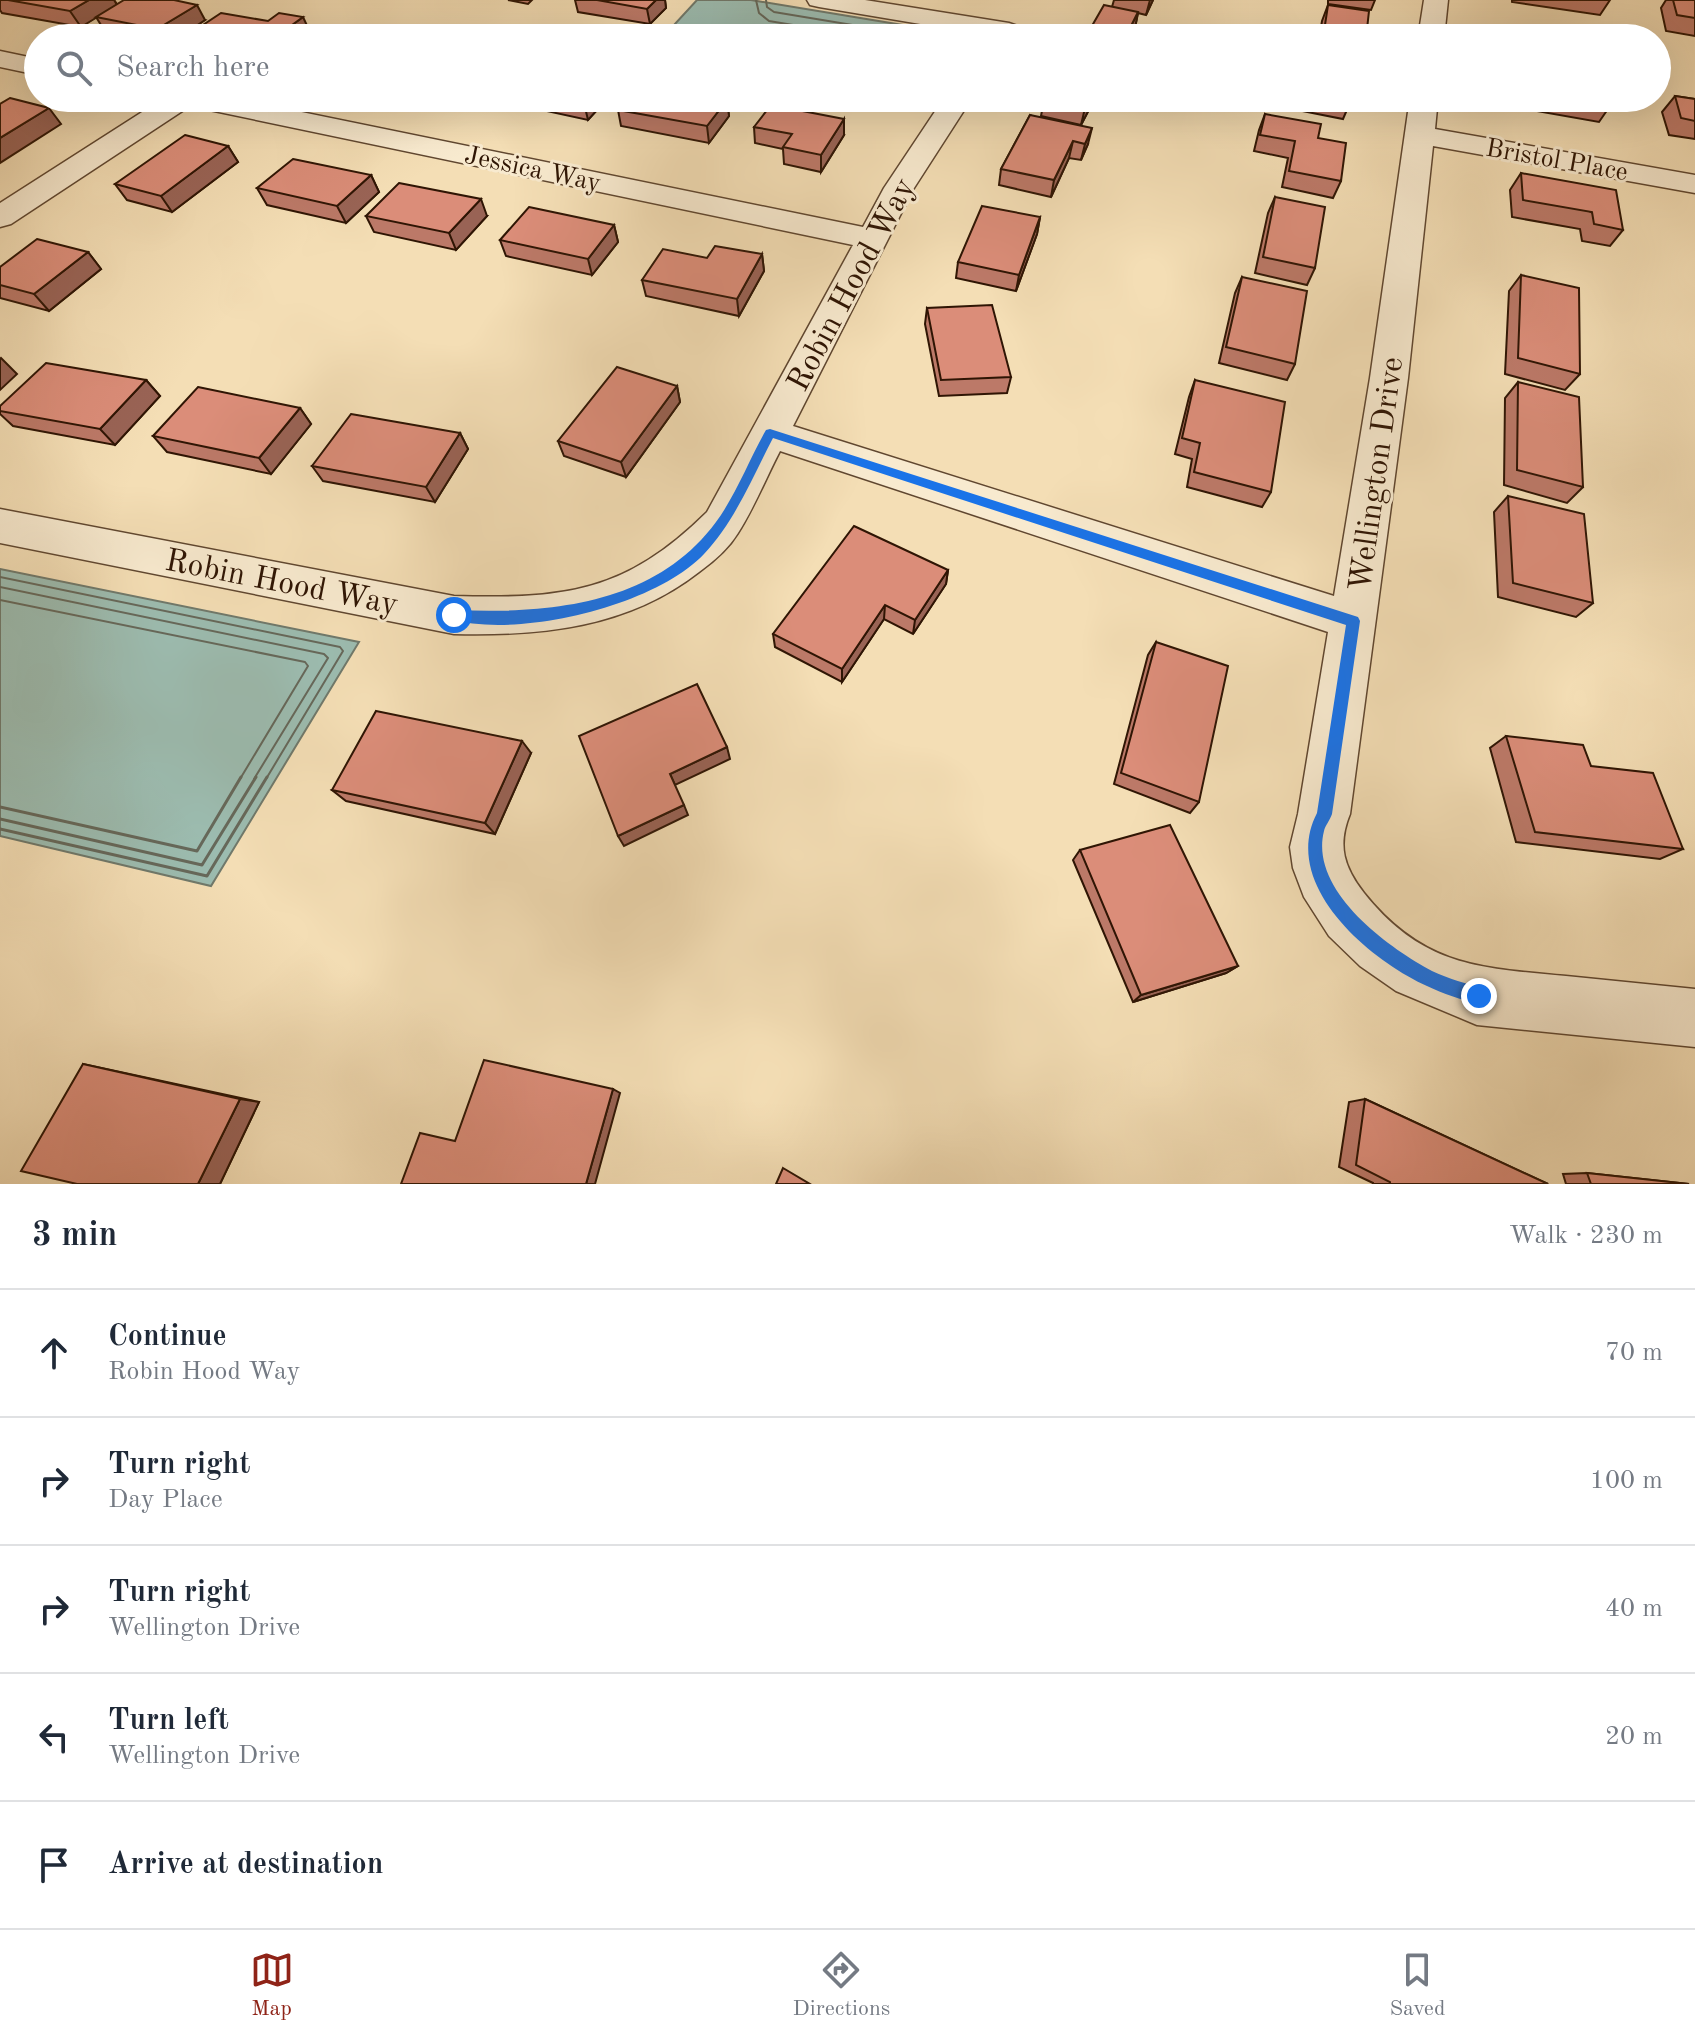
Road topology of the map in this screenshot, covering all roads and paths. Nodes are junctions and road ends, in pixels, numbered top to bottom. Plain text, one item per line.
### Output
1 (819, 0) edge
2 (1436, 0) edge
3 (984, 24) edge
4 (1433, 24) edge
5 (0, 59) edge
6 (24, 64) edge
7 (161, 112) edge
8 (260, 112) edge
9 (949, 112) edge
10 (1422, 116) edge
11 (1695, 184) edge
12 (0, 217) edge
13 (874, 239) junction
14 (770, 433) junction
15 (0, 526) edge
16 (1353, 621) junction
17 (1695, 1018) edge

1 - 3 street
2 - 4 street
5 - 6 street
7 - 12 street
8 - 13 street, Jessica Way
9 - 13 street, Robin Hood Way
10 - 11 street, Bristol Place
10 - 16 street, Wellington Drive
13 - 14 street, Robin Hood Way
14 - 15 street, Robin Hood Way
14 - 16 street
16 - 17 street, Wellington Drive

